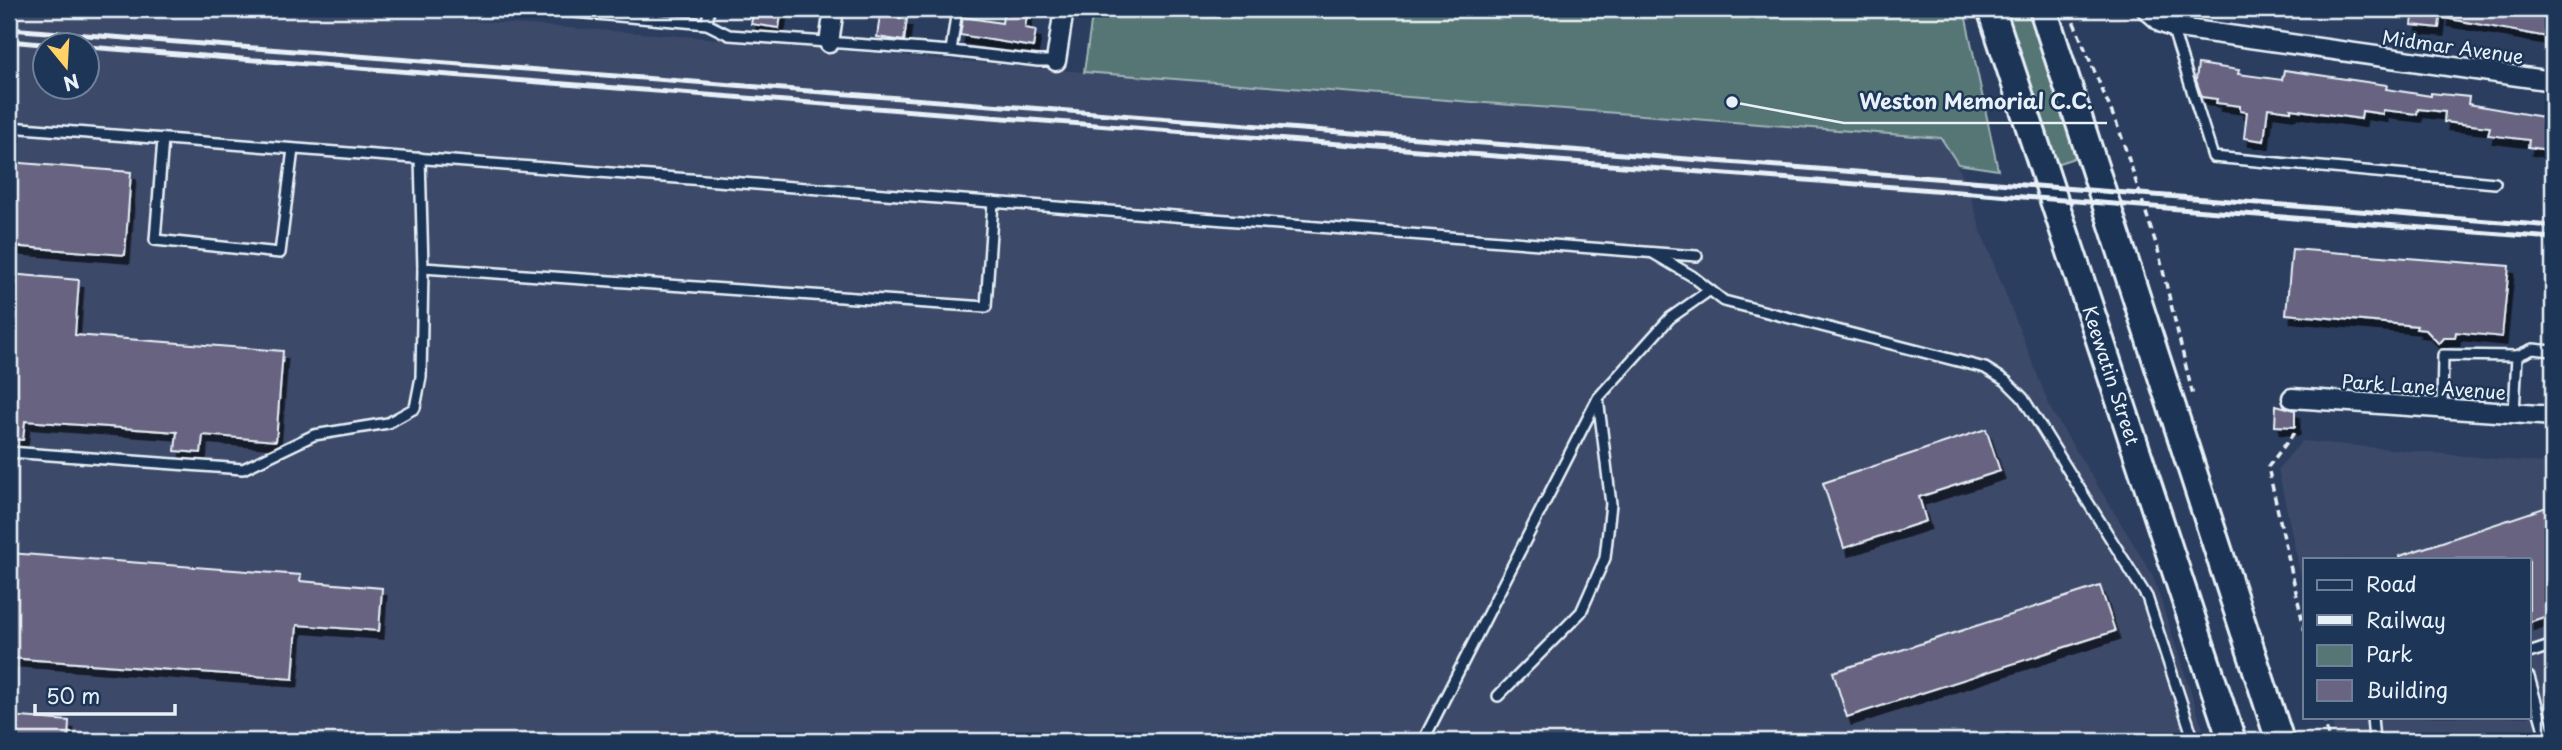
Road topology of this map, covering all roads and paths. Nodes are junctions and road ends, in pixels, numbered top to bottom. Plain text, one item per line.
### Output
1 (541, 9) edge
2 (709, 9) edge
3 (834, 9) edge
4 (957, 9) edge
5 (1064, 9) edge
6 (1991, 9) edge
7 (2043, 9) edge
8 (2068, 9) edge
9 (2146, 9) edge
10 (707, 24) junction
11 (2172, 27) junction
12 (829, 43) junction
13 (951, 51) junction
14 (1056, 61) joint
15 (2553, 81) edge
16 (9, 127) edge
17 (163, 139) junction
18 (293, 149) junction
19 (419, 158) junction
20 (2495, 183) dead end
21 (993, 202) junction
22 (1651, 252) junction
23 (1697, 256) dead end
24 (423, 268) junction
25 (1710, 290) junction
26 (2553, 351) edge
27 (2517, 356) junction
28 (1598, 398) junction
29 (2292, 398) dead end
30 (2195, 401) dead end
31 (2442, 408) junction
32 (2514, 413) junction
33 (2553, 416) edge
34 (2294, 433) dead end
35 (9, 452) edge
36 (2303, 623) edge
37 (2553, 645) edge
38 (2530, 653) edge
39 (2530, 681) edge
40 (1498, 696) dead end
41 (2324, 718) edge
42 (2372, 718) edge
43 (1423, 741) edge
44 (2194, 741) edge
45 (2232, 741) edge
46 (2280, 741) edge
47 (2329, 741) edge
48 (2374, 741) edge
49 (2547, 741) edge

1 - 10 lane
2 - 10 lane
3 - 12 street
4 - 13 lane
5 - 14 street
6 - 45 main road, Keewatin Street
7 - 46 main road
8 - 30 path
9 - 11 street, Midmar Avenue
10 - 12 lane
11 - 15 street, Midmar Avenue
11 - 20 lane
12 - 13 lane
13 - 14 lane
16 - 17 lane
17 - 18 lane
17 - 18 lane
18 - 19 lane
19 - 21 lane
19 - 24 lane
21 - 22 lane
21 - 24 lane
22 - 23 lane
22 - 25 lane
24 - 35 lane
25 - 28 lane
25 - 44 lane
26 - 27 lane
27 - 31 lane
27 - 32 lane
28 - 40 lane
28 - 43 lane
29 - 31 street, Park Lane Avenue
31 - 32 street, Park Lane Avenue
32 - 33 street, Park Lane Avenue
34 - 36 path
37 - 38 lane
39 - 49 lane
41 - 47 path
42 - 48 lane

